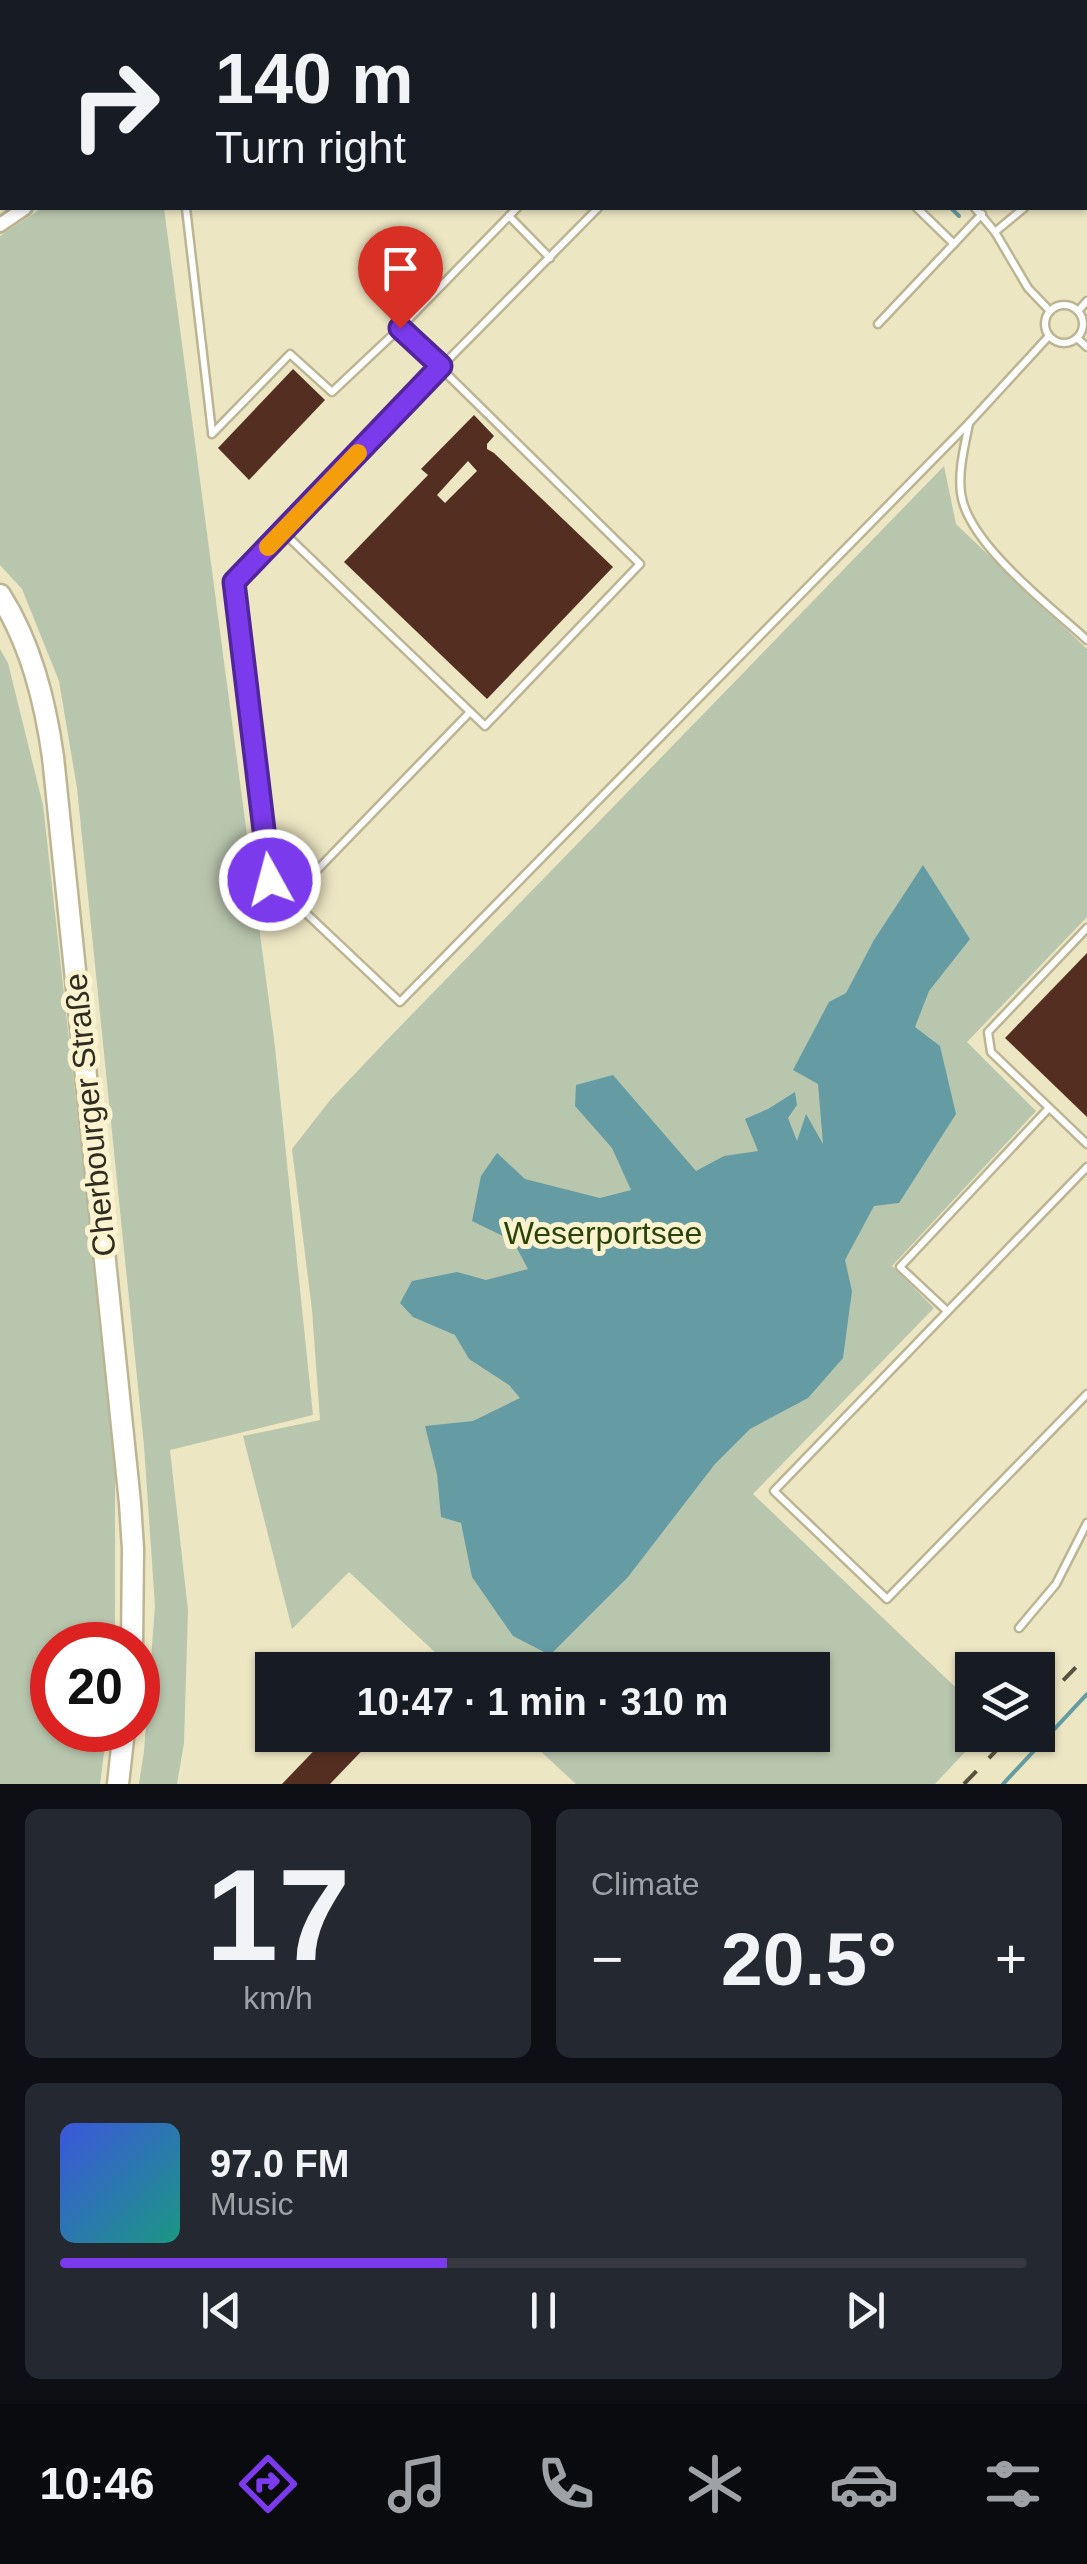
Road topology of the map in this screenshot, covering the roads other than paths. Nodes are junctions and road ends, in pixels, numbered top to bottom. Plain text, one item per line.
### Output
1 (22, 210) edge
2 (186, 210) edge
3 (515, 210) edge
4 (596, 210) edge
5 (919, 210) edge
6 (977, 210) edge
7 (1022, 210) edge
8 (982, 214) junction
9 (509, 216) junction
10 (0, 225) edge
11 (996, 232) junction
12 (954, 244) junction
13 (550, 258) junction
14 (1087, 301) edge
15 (1078, 311) junction
16 (1050, 312) junction
17 (878, 324) dead end
18 (400, 328) junction
19 (1049, 336) junction
20 (1077, 338) junction
21 (1087, 347) edge
22 (441, 366) junction
23 (970, 423) junction
24 (283, 532) junction
25 (0, 596) edge
26 (1087, 640) edge
27 (470, 712) junction
28 (290, 898) junction
29 (1087, 928) edge
30 (1049, 1108) junction
31 (1087, 1144) edge
32 (1087, 1167) edge
33 (948, 1312) junction
34 (1087, 1394) edge
35 (1087, 1523) edge
36 (132, 1622) edge
37 (1019, 1628) dead end
38 (122, 1752) edge
39 (118, 1784) edge

1 - 10 street
2 - 18 lane
3 - 9 lane
4 - 13 lane
5 - 12 lane
6 - 8 lane
7 - 11 lane
8 - 11 lane
8 - 12 lane
9 - 13 lane
9 - 18 lane
11 - 16 lane
12 - 17 lane
13 - 22 lane
14 - 15 lane
15 - 16 lane
15 - 20 lane
16 - 19 lane
18 - 22 lane
19 - 20 lane
19 - 23 lane
20 - 21 lane
22 - 24 lane
22 - 27 lane
23 - 26 lane
23 - 28 lane
24 - 27 lane
24 - 28 lane
25 - 36 main road, Cherbourger Straße
27 - 28 lane
29 - 30 lane
30 - 31 lane
30 - 33 lane
32 - 33 lane
33 - 34 lane
35 - 37 lane
38 - 39 main road

